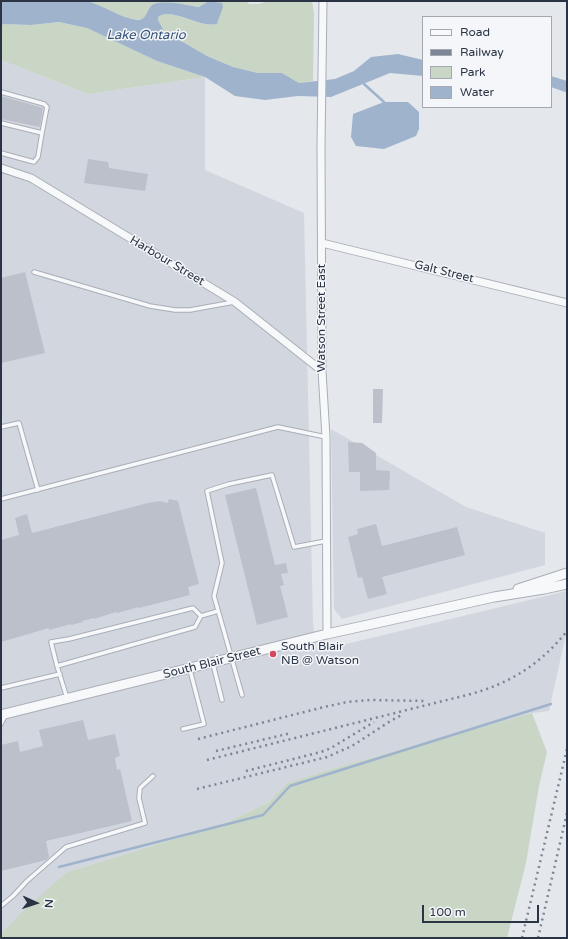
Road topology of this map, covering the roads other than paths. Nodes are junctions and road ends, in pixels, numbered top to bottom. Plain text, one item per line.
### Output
1 (323, 1) edge
2 (1, 92) edge
3 (1, 123) edge
4 (42, 133) junction
5 (1, 153) edge
6 (1, 168) edge
7 (322, 243) junction
8 (34, 272) dead end
9 (235, 302) junction
10 (567, 303) edge
11 (322, 371) junction
12 (1, 428) edge
13 (326, 437) junction
14 (38, 490) junction
15 (1, 499) edge
16 (326, 541) junction
17 (567, 573) edge
18 (567, 584) edge
19 (494, 597) junction
20 (218, 611) junction
21 (202, 616) junction
22 (327, 634) junction
23 (232, 658) junction
24 (213, 663) junction
25 (57, 666) junction
26 (190, 669) junction
27 (60, 674) junction
28 (1, 688) edge
29 (242, 695) dead end
30 (68, 699) junction
31 (222, 700) dead end
32 (3, 715) edge
33 (1, 724) edge
34 (183, 729) dead end
35 (153, 776) dead end
36 (1, 906) edge

1 - 7 street, Watson Street East
2 - 4 lane
3 - 4 lane
4 - 5 lane
6 - 9 street, Harbour Street
7 - 10 street, Galt Street
7 - 11 street, Watson Street East
8 - 9 lane
9 - 11 street, Harbour Street
11 - 13 street, Watson Street East
12 - 14 lane
13 - 14 lane
13 - 16 street, Watson Street East
14 - 15 lane
16 - 20 lane
16 - 22 street, Watson Street East
17 - 19 street, South Blair Street
18 - 19 street, South Blair Street
19 - 22 street, South Blair Street
20 - 21 lane
20 - 23 lane
21 - 25 lane
21 - 25 lane
22 - 23 street, South Blair Street
23 - 24 street, South Blair Street
23 - 29 lane
24 - 26 street, South Blair Street
24 - 31 lane
25 - 27 lane
26 - 30 street, South Blair Street
26 - 34 lane
27 - 28 lane
27 - 30 lane
30 - 32 street, South Blair Street
32 - 33 lane
35 - 36 lane

